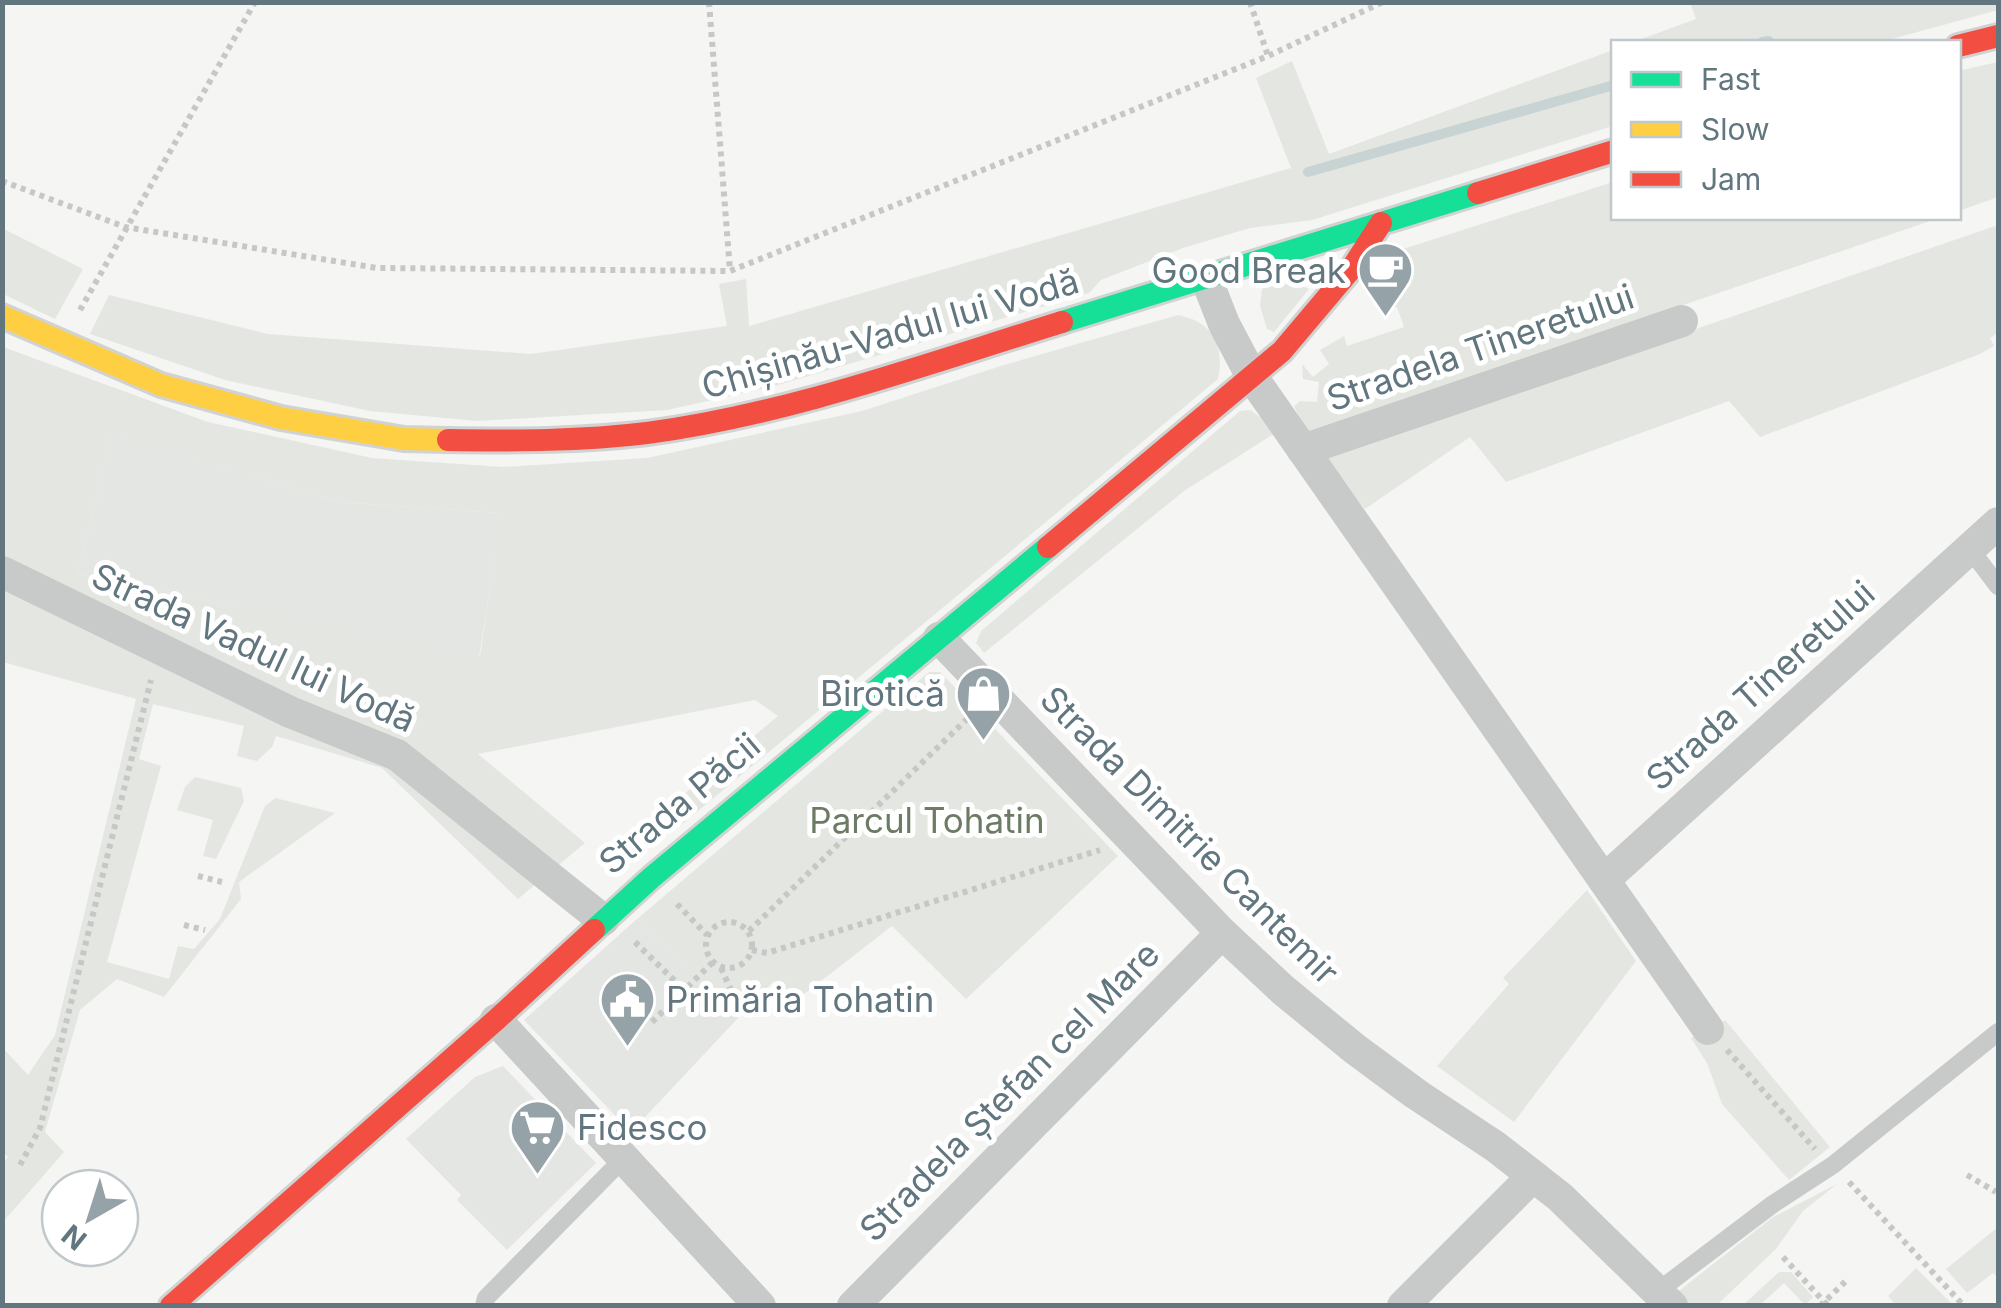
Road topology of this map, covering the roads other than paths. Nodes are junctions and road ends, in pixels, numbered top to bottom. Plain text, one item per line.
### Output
1 (1998, 36) edge
2 (1961, 45) edge
3 (1611, 152) edge
4 (1381, 223) junction
5 (1206, 278) junction
6 (2, 316) edge
7 (1682, 321) dead end
8 (1252, 377) junction
9 (1303, 450) junction
10 (1998, 523) edge
11 (1970, 549) junction
12 (2, 572) edge
13 (1998, 586) edge
14 (938, 638) junction
15 (1604, 880) junction
16 (603, 920) junction
17 (1222, 933) junction
18 (496, 1020) junction
19 (1708, 1029) road end
20 (1998, 1032) edge
21 (624, 1158) junction
22 (1532, 1176) junction
23 (1665, 1298) edge
24 (170, 1306) edge
25 (484, 1306) edge
26 (760, 1306) edge
27 (853, 1306) edge
28 (1404, 1306) edge

1 - 2 main road
3 - 4 main road, Chișinău-Vadul lui Vodă
4 - 5 main road, Chișinău-Vadul lui Vodă
4 - 8 main road, Strada Păcii
5 - 6 main road, Chișinău-Vadul lui Vodă
5 - 8 street
7 - 9 street, Stradela Tineretului
8 - 9 street
8 - 14 main road, Strada Păcii
9 - 15 street
10 - 11 street, Strada Tineretului
11 - 13 lane
11 - 15 street, Strada Tineretului
12 - 16 street, Strada Vadul lui Vodă
14 - 16 main road, Strada Păcii
14 - 17 street, Strada Dimitrie Cantemir
15 - 19 street
16 - 18 main road, Strada Păcii
17 - 22 street, Strada Dimitrie Cantemir
17 - 27 street, Stradela Ștefan cel Mare
18 - 21 street
18 - 24 main road, Strada Păcii
20 - 23 lane
21 - 25 lane
21 - 26 street
22 - 23 street, Strada Dimitrie Cantemir
22 - 28 street

